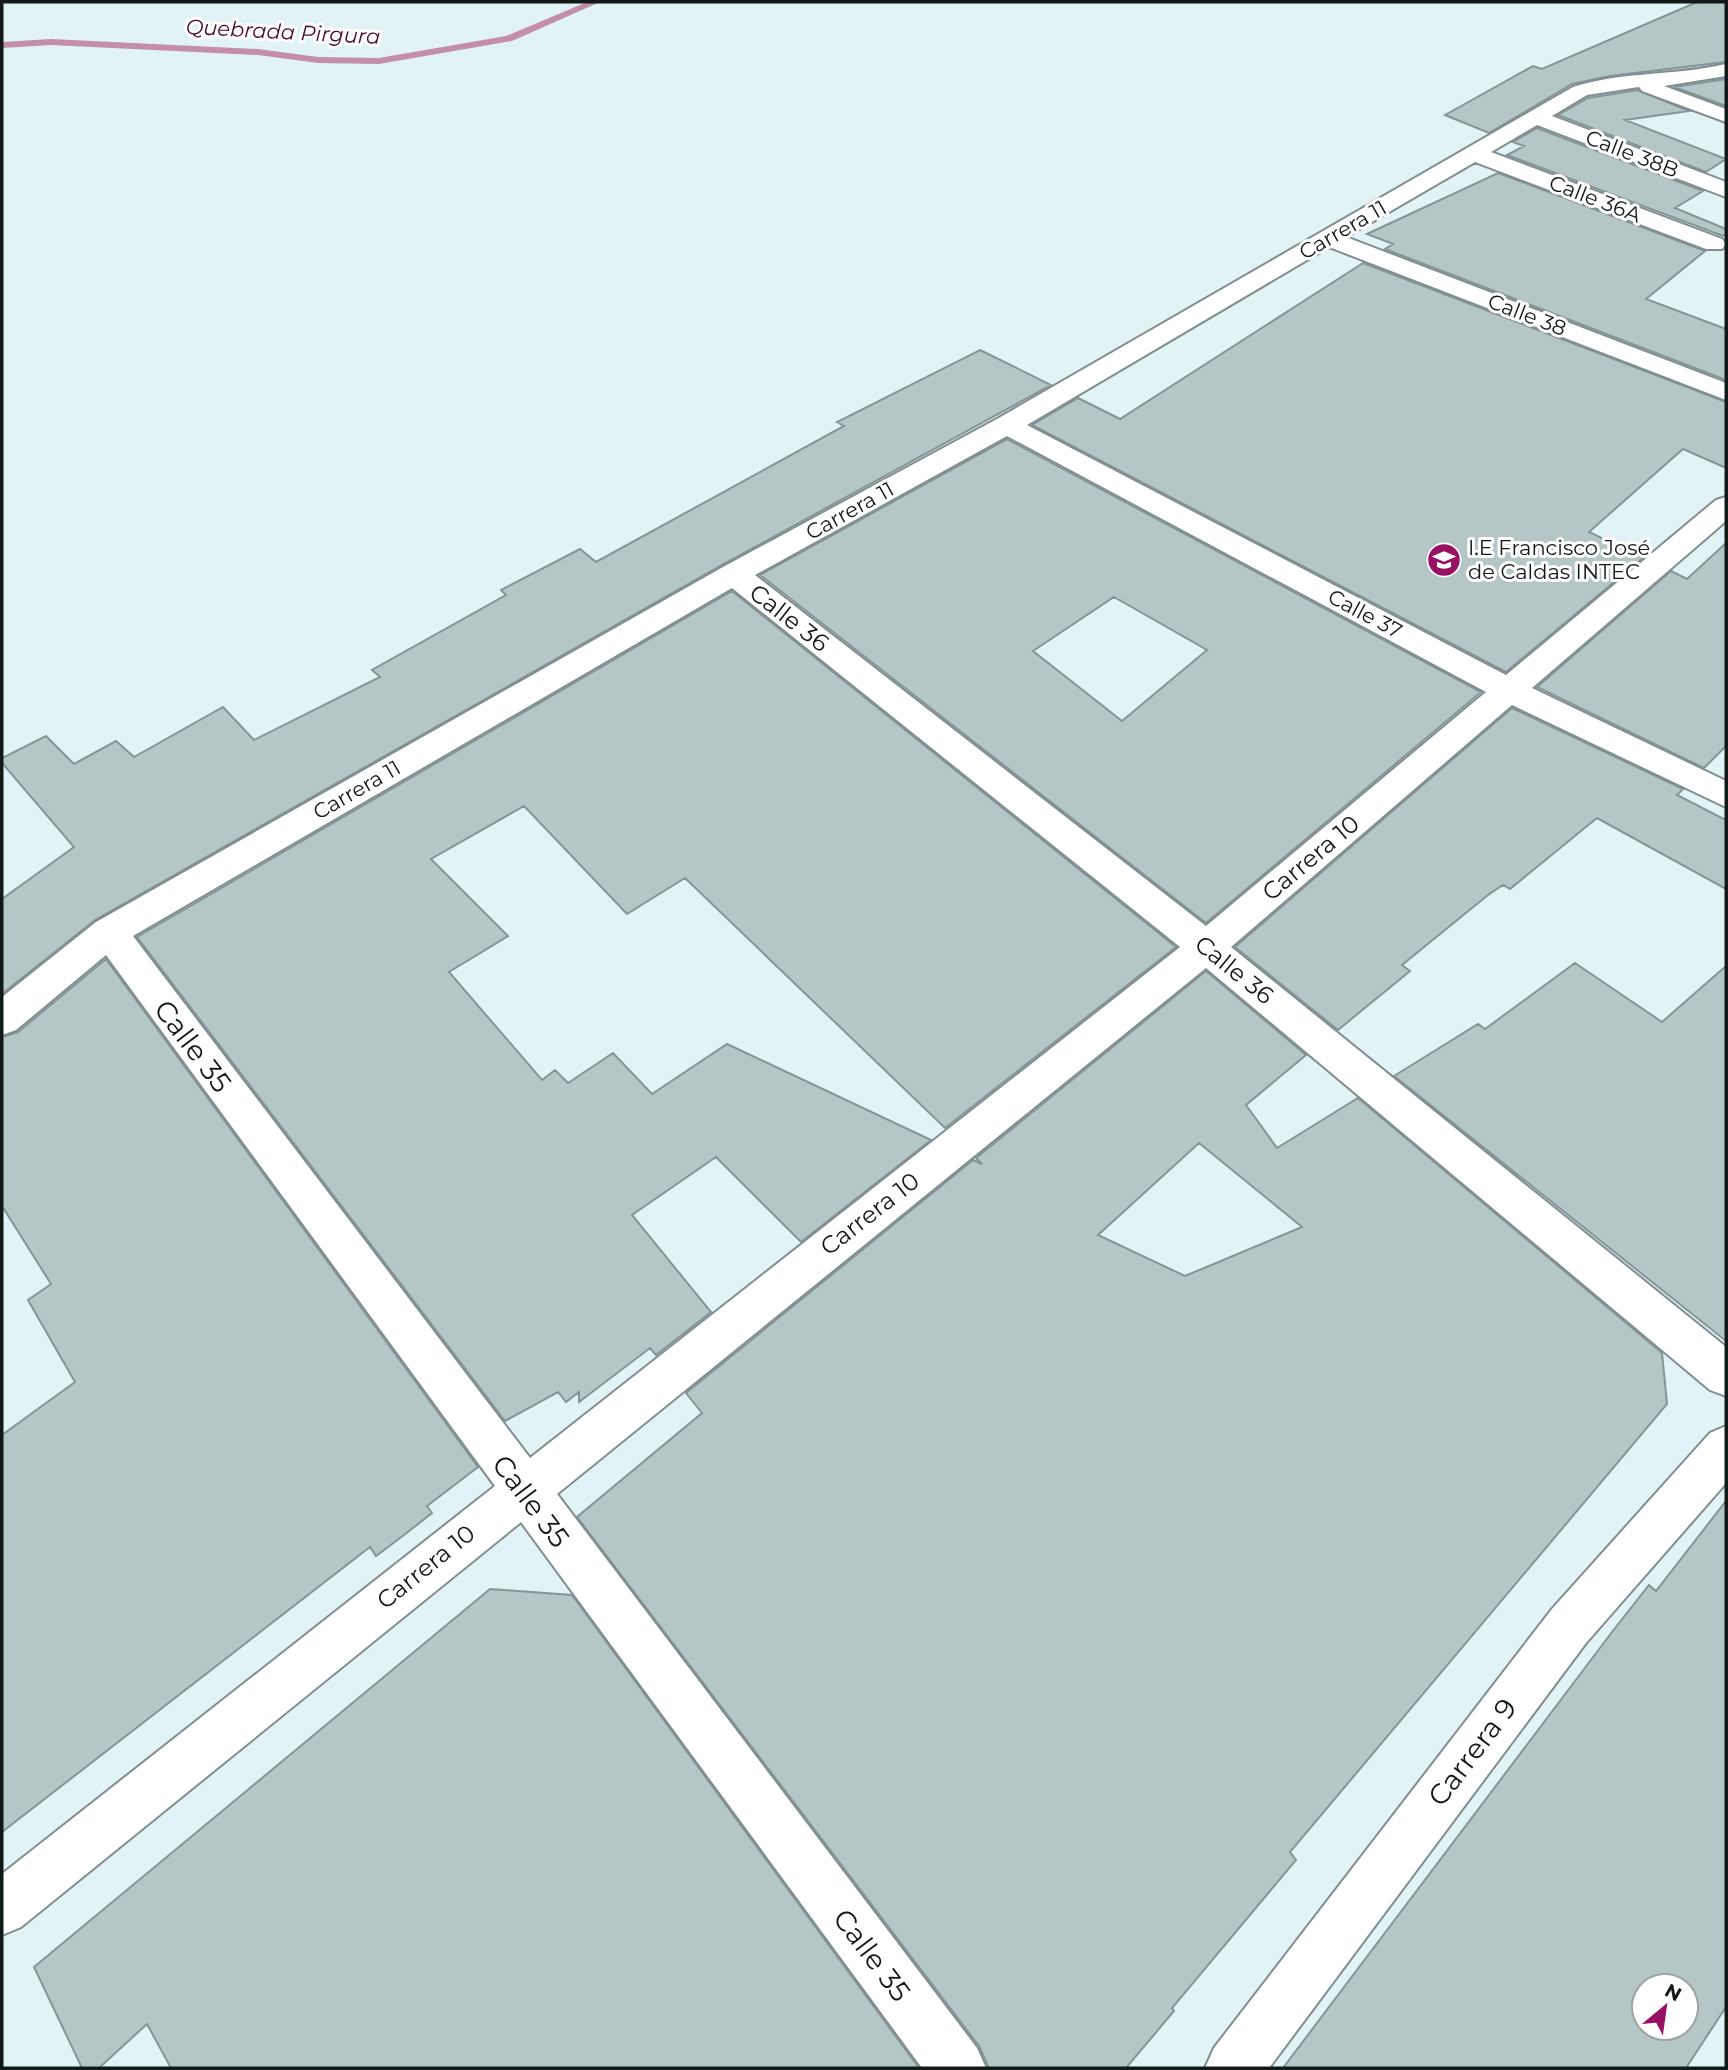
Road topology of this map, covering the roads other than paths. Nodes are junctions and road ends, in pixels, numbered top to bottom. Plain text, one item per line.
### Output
1 (1726, 69) edge
2 (1630, 80) junction
3 (1726, 116) edge
4 (1537, 118) junction
5 (1475, 154) junction
6 (1726, 190) edge
7 (1329, 239) junction
8 (1714, 244) dead end
9 (1726, 392) edge
10 (1007, 425) junction
11 (1726, 506) edge
12 (734, 574) junction
13 (1509, 690) junction
14 (1726, 795) edge
15 (109, 932) junction
16 (1206, 947) junction
17 (2, 1019) edge
18 (1726, 1376) edge
19 (1726, 1449) edge
20 (523, 1490) junction
21 (2, 1908) edge
22 (957, 2068) edge
23 (1234, 2068) edge

1 - 2 street, Carrera 11
2 - 3 street
2 - 4 street, Carrera 11
4 - 5 street, Carrera 11
4 - 6 street, Calle 38B
5 - 7 street, Carrera 11
5 - 8 street, Calle 36A
7 - 9 street, Calle 38
7 - 10 street, Carrera 11
10 - 12 street, Carrera 11
10 - 13 street, Calle 37
11 - 13 street, Carrera 10
12 - 15 street, Carrera 11
12 - 16 street, Calle 36
13 - 14 street, Calle 37
13 - 16 street, Carrera 10
15 - 17 street, Carrera 11
15 - 20 street, Calle 35
16 - 18 street, Calle 36
16 - 20 street, Carrera 10
19 - 23 street, Carrera 9
20 - 21 street, Carrera 10
20 - 22 street, Calle 35

